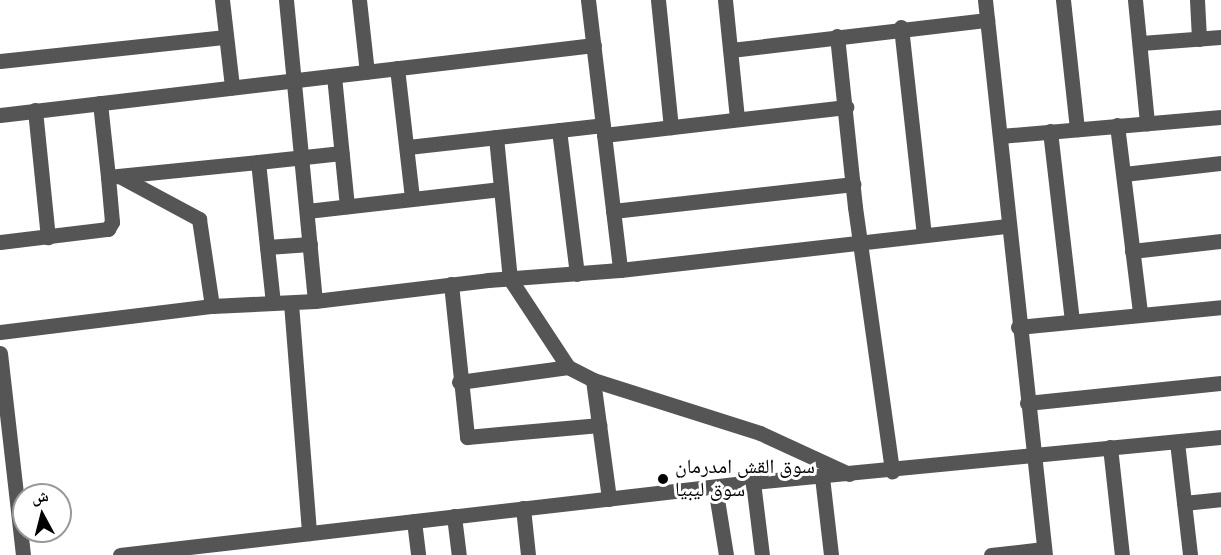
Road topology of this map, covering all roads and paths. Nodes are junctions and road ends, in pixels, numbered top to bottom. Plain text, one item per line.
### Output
1 (222, 0) edge
2 (286, 0) edge
3 (359, 0) edge
4 (588, 0) edge
5 (658, 0) edge
6 (725, 0) edge
7 (985, 0) edge
8 (1063, 0) edge
9 (1135, 0) edge
10 (1197, 0) edge
11 (987, 20) junction
12 (901, 27) junction
13 (837, 36) junction
14 (226, 37) junction
15 (1221, 37) edge
16 (1199, 39) junction
17 (1141, 43) junction
18 (594, 45) junction
19 (731, 50) junction
20 (0, 61) edge
21 (398, 68) junction
22 (367, 72) junction
23 (334, 76) junction
24 (295, 81) junction
25 (232, 87) junction
26 (100, 103) junction
27 (846, 107) junction
28 (35, 110) junction
29 (0, 115) edge
30 (1221, 117) edge
31 (737, 118) junction
32 (1147, 123) junction
33 (1117, 125) junction
34 (671, 127) junction
35 (1077, 129) junction
36 (559, 130) junction
37 (604, 130) junction
38 (1050, 132) junction
39 (1000, 136) junction
40 (496, 137) junction
41 (408, 147) junction
42 (342, 153) junction
43 (301, 158) junction
44 (258, 162) junction
45 (1221, 163) edge
46 (1124, 174) junction
47 (114, 177) junction
48 (853, 184) junction
49 (501, 189) junction
50 (412, 198) junction
51 (347, 206) junction
52 (307, 211) junction
53 (613, 211) junction
54 (1008, 226) junction
55 (924, 234) junction
56 (48, 237) junction
57 (1221, 241) edge
58 (0, 242) edge
59 (861, 242) junction
60 (310, 244) junction
61 (267, 247) junction
62 (1132, 251) junction
63 (620, 270) junction
64 (577, 274) junction
65 (510, 279) junction
66 (452, 284) junction
67 (315, 301) junction
68 (273, 303) junction
69 (291, 303) junction
70 (212, 306) junction
71 (1221, 307) edge
72 (1140, 314) junction
73 (1072, 321) junction
74 (1018, 327) junction
75 (0, 332) edge
76 (0, 353) edge
77 (568, 367) junction
78 (593, 380) junction
79 (459, 382) junction
80 (1221, 383) edge
81 (1027, 403) junction
82 (599, 425) junction
83 (1221, 437) edge
84 (1177, 442) junction
85 (1110, 447) junction
86 (1033, 454) junction
87 (892, 471) junction
88 (849, 474) junction
89 (822, 477) junction
90 (753, 482) junction
91 (715, 487) junction
92 (609, 499) junction
93 (1221, 499) edge
94 (1184, 503) junction
95 (523, 508) junction
96 (454, 516) junction
97 (414, 521) junction
98 (309, 533) junction
99 (172, 552) edge
100 (1045, 552) edge
101 (23, 555) edge
102 (120, 555) edge
103 (418, 555) edge
104 (459, 555) edge
105 (528, 555) edge
106 (726, 555) edge
107 (762, 555) edge
108 (831, 555) edge
109 (991, 555) edge
110 (1122, 555) edge
111 (1190, 555) edge

1 - 14 street
2 - 24 street
3 - 22 street
4 - 18 street
5 - 34 street
6 - 19 street
7 - 11 street
8 - 35 street
9 - 17 street
10 - 16 street
11 - 12 street
11 - 39 street
12 - 13 street
12 - 55 street
13 - 19 street
13 - 27 street
14 - 20 street
14 - 25 street
15 - 16 street
16 - 17 street
17 - 32 street
18 - 21 street
18 - 37 street
19 - 31 street
21 - 22 street
21 - 41 street
22 - 23 street
23 - 24 street
23 - 42 street
24 - 25 street
24 - 43 street
25 - 26 street
26 - 28 street
26 - 47 street
27 - 31 street
27 - 48 street
28 - 29 street
28 - 56 street
30 - 32 street
31 - 34 street
32 - 33 street
33 - 35 street
33 - 46 street
34 - 37 street
35 - 38 street
36 - 37 street
36 - 40 street
36 - 64 street
37 - 53 street
38 - 39 street
38 - 73 street
39 - 54 street
40 - 41 street
40 - 49 street
41 - 50 street
42 - 43 street
42 - 51 street
43 - 44 street
43 - 52 street
44 - 47 street
44 - 61 street
45 - 46 street
46 - 62 street
47 - 56 street
47 - 70 street
48 - 53 street
48 - 59 street
49 - 50 street
49 - 65 street
50 - 51 street
51 - 52 street
52 - 60 street
53 - 63 street
54 - 55 street
54 - 74 street
55 - 59 street
56 - 58 street
57 - 62 street
59 - 63 street
59 - 87 street
60 - 61 street
60 - 67 street
61 - 68 street
62 - 72 street
63 - 64 street
64 - 65 street
65 - 66 street
65 - 77 street
66 - 67 street
66 - 79 street
67 - 69 street
68 - 69 street
68 - 70 street
69 - 98 street
70 - 75 street
71 - 72 street
72 - 73 street
73 - 74 street
74 - 81 street
76 - 101 street
77 - 78 street
77 - 79 street
78 - 82 street
78 - 88 street
79 - 82 street
80 - 81 street
81 - 86 street
82 - 92 street
83 - 84 street
84 - 85 street
84 - 94 street
85 - 86 street
85 - 110 street
86 - 87 street
86 - 100 street
87 - 88 street
88 - 89 street
89 - 90 street
89 - 108 street
90 - 91 street
90 - 107 street
91 - 92 street
91 - 106 street
92 - 95 street
93 - 94 street
94 - 111 street
95 - 96 street
95 - 105 street
96 - 97 street
96 - 104 street
97 - 98 street
97 - 103 street
98 - 99 street
99 - 102 street
100 - 109 street

